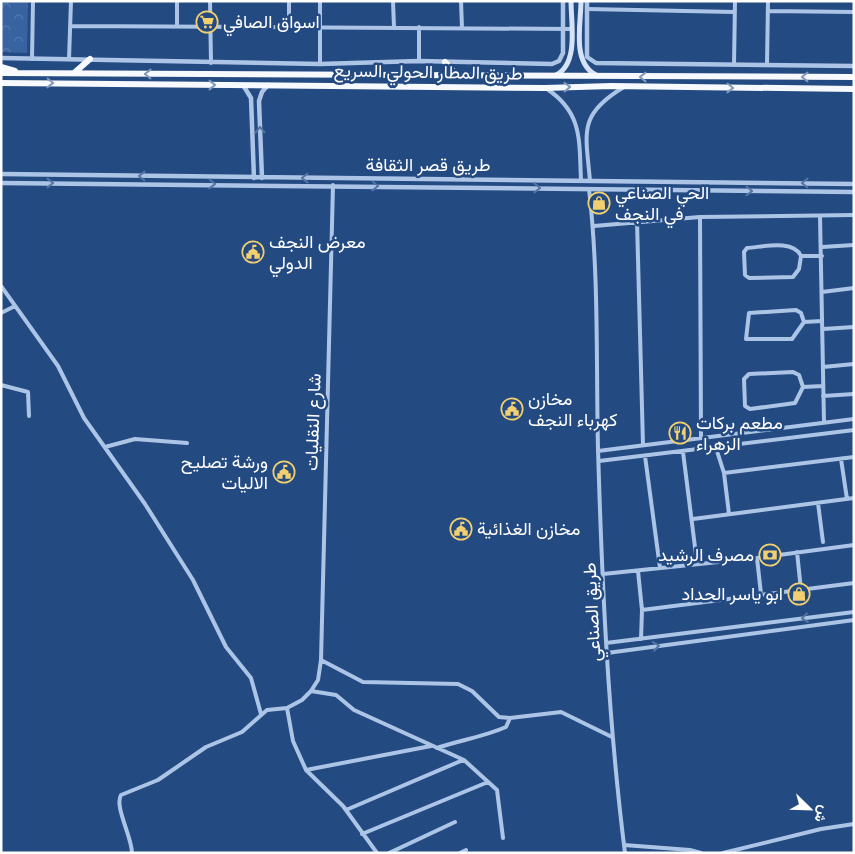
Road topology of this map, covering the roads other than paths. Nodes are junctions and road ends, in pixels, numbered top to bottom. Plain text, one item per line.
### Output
1 (33, 1) edge
2 (72, 1) edge
3 (177, 1) edge
4 (210, 1) edge
5 (289, 1) edge
6 (320, 1) edge
7 (393, 1) edge
8 (461, 1) edge
9 (562, 1) edge
10 (571, 1) edge
11 (581, 1) edge
12 (587, 1) edge
13 (736, 1) edge
14 (768, 1) edge
15 (768, 11) junction
16 (585, 12) junction
17 (735, 12) junction
18 (854, 12) edge
19 (71, 26) junction
20 (177, 26) junction
21 (210, 26) junction
22 (289, 27) junction
23 (320, 27) junction
24 (394, 27) junction
25 (419, 27) junction
26 (462, 28) junction
27 (563, 29) junction
28 (571, 29) junction
29 (1, 58) edge
30 (90, 58) junction
31 (69, 59) junction
32 (32, 60) junction
33 (419, 61) junction
34 (445, 62) junction
35 (211, 63) junction
36 (320, 64) junction
37 (734, 65) junction
38 (766, 65) junction
39 (854, 66) edge
40 (1, 67) edge
41 (1, 73) edge
42 (74, 73) junction
43 (34, 74) junction
44 (276, 74) junction
45 (302, 74) junction
46 (457, 75) junction
47 (554, 76) junction
48 (603, 77) junction
49 (854, 77) edge
50 (1, 83) edge
51 (272, 85) junction
52 (243, 86) junction
53 (299, 86) junction
54 (627, 86) junction
55 (545, 88) junction
56 (854, 89) edge
57 (260, 97) junction
58 (251, 98) junction
59 (1, 174) edge
60 (254, 178) junction
61 (262, 178) junction
62 (514, 180) junction
63 (581, 180) junction
64 (590, 181) junction
65 (606, 181) junction
66 (1, 182) edge
67 (854, 184) edge
68 (333, 185) junction
69 (515, 188) junction
70 (589, 189) junction
71 (606, 189) junction
72 (854, 192) edge
73 (854, 215) edge
74 (820, 216) junction
75 (700, 217) junction
76 (637, 221) junction
77 (594, 226) junction
78 (854, 245) edge
79 (822, 247) junction
80 (801, 256) junction
81 (822, 256) junction
82 (1, 286) edge
83 (854, 288) edge
84 (822, 292) junction
85 (15, 306) junction
86 (1, 314) edge
87 (822, 321) junction
88 (804, 322) junction
89 (854, 327) edge
90 (823, 329) junction
91 (854, 364) edge
92 (823, 367) junction
93 (1, 384) edge
94 (823, 386) junction
95 (803, 387) junction
96 (854, 394) edge
97 (823, 396) junction
98 (28, 416) dead end
99 (854, 419) edge
100 (824, 422) junction
101 (854, 430) edge
102 (701, 437) junction
103 (186, 443) dead end
104 (643, 446) junction
105 (105, 447) junction
106 (716, 448) junction
107 (598, 450) junction
108 (683, 452) junction
109 (645, 456) junction
110 (854, 457) edge
111 (841, 459) junction
112 (599, 461) junction
113 (724, 473) junction
114 (854, 498) edge
115 (847, 499) junction
116 (818, 503) junction
117 (729, 514) junction
118 (693, 519) junction
119 (823, 542) dead end
120 (854, 545) edge
121 (797, 552) junction
122 (756, 558) junction
123 (698, 563) junction
124 (660, 568) junction
125 (638, 571) junction
126 (603, 574) junction
127 (854, 583) edge
128 (801, 590) junction
129 (761, 594) junction
130 (642, 610) junction
131 (854, 612) edge
132 (823, 616) junction
133 (854, 620) edge
134 (823, 624) junction
135 (709, 630) junction
136 (641, 639) junction
137 (710, 639) junction
138 (606, 643) junction
139 (608, 652) junction
140 (321, 660) junction
141 (311, 691) junction
142 (287, 708) junction
143 (261, 714) junction
144 (510, 718) junction
145 (612, 737) junction
146 (432, 746) junction
147 (437, 748) junction
148 (464, 760) junction
149 (306, 770) junction
150 (488, 782) junction
151 (346, 810) junction
152 (455, 822) dead end
153 (854, 824) edge
154 (362, 834) junction
155 (503, 838) dead end
156 (624, 845) junction
157 (466, 850) dead end
158 (132, 853) edge
159 (377, 853) edge
160 (389, 853) edge
161 (460, 853) edge
162 (625, 853) edge
163 (701, 853) edge
164 (723, 853) edge

1 - 32 street
2 - 19 street
3 - 20 street
4 - 21 street
5 - 22 street
6 - 23 street
7 - 24 street
8 - 26 street
9 - 27 street
10 - 28 main road
11 - 16 main road
12 - 16 street
13 - 17 street
14 - 15 street
15 - 18 street
15 - 38 street
16 - 17 street
16 - 37 street
16 - 48 main road
17 - 37 street
19 - 20 street
19 - 31 street
20 - 21 street
21 - 22 street
21 - 35 street
22 - 23 street
23 - 24 street
23 - 36 street
24 - 25 street
25 - 26 street
25 - 33 street
26 - 27 street
27 - 28 street
27 - 34 street
28 - 47 main road
29 - 32 street
30 - 31 street
30 - 35 street
30 - 42 highway
31 - 32 street
33 - 34 street
33 - 36 street
34 - 46 highway
35 - 36 street
37 - 38 street
38 - 39 street
40 - 43 highway
41 - 43 highway, طريق المطار الحولي السريع
42 - 43 highway, طريق المطار الحولي السريع
44 -> 42 highway, طريق المطار الحولي السريع
44 - 45 highway, طريق المطار الحولي السريع
44 - 51 highway
45 - 46 highway, طريق المطار الحولي السريع
45 - 53 highway
46 - 47 highway, طريق المطار الحولي السريع
47 - 48 highway, طريق المطار الحولي السريع
49 -> 48 highway, طريق المطار الحولي السريع
50 -> 52 highway, طريق المطار الحولي السريع
51 - 52 highway, طريق المطار الحولي السريع
51 - 53 highway, طريق المطار الحولي السريع
51 - 57 street
52 - 58 street
53 - 55 highway, طريق المطار الحولي السريع
55 -> 54 highway, طريق المطار الحولي السريع
54 -> 56 highway, طريق المطار الحولي السريع
54 - 64 street
55 - 63 street
57 - 58 street
61 -> 57 street
58 - 60 street
60 -> 59 street, طريق قصر الثقافة
60 - 61 street, طريق قصر الثقافة
62 -> 61 street, طريق قصر الثقافة
62 - 63 street, طريق قصر الثقافة
62 - 69 street
63 - 64 street, طريق قصر الثقافة
64 - 65 street, طريق قصر الثقافة
67 -> 65 street, طريق قصر الثقافة
65 - 71 street
66 -> 68 street, طريق قصر الثقافة
68 -> 69 street, طريق قصر الثقافة
68 - 140 street, شارع النقليات
69 -> 70 street, طريق قصر الثقافة
70 - 71 street, طريق قصر الثقافة
70 - 77 street, طريق الصناعي
71 -> 72 street, طريق قصر الثقافة
73 - 74 street
74 - 75 street
74 - 79 street
75 - 76 street
75 - 102 street
76 - 77 street
76 - 104 street
77 - 107 street, طريق الصناعي
78 - 79 street
79 - 81 street
80 - 80 street
80 - 81 street
81 - 84 street
82 - 85 street
83 - 84 street
84 - 87 street
85 - 86 street
85 - 105 street
87 - 88 street
87 - 90 street
88 - 88 street
89 - 90 street
90 - 92 street
91 - 92 street
92 - 94 street
93 - 98 street
94 - 95 street
94 - 97 street
95 - 95 street
96 - 97 street
97 - 100 street
99 - 100 street
100 - 102 street
101 - 106 street
102 - 104 street
103 - 105 street
104 - 107 street
105 - 143 street
106 - 108 street
106 - 113 street
107 - 112 street, طريق الصناعي
108 - 109 street
108 - 118 street
109 - 112 street
109 - 124 street
110 - 111 street
111 - 113 street
111 - 115 street
112 - 126 street, طريق الصناعي
113 - 117 street
114 - 115 street
115 - 116 street
116 - 117 street
116 - 119 street
117 - 118 street
118 - 123 street
120 - 121 street
121 - 122 street
121 - 128 street
122 - 123 street
122 - 129 street
123 - 124 street
124 - 125 street
125 - 126 street
125 - 130 street
126 - 138 street, طريق الصناعي
127 - 128 street
128 - 129 street
129 - 130 street
130 - 136 street
131 - 132 street
132 - 134 street
132 -> 135 street
133 - 134 street
134 - 137 street
135 - 136 street
135 - 137 street
136 - 138 street
139 -> 137 street
138 - 139 street, طريق الصناعي
139 - 145 street, طريق الصناعي
140 - 141 street, شارع النقليات
140 - 144 street
141 - 142 street
141 - 146 street
142 - 143 street
142 - 149 street
143 - 158 street
144 - 145 street
144 - 147 street
145 - 156 street, طريق الصناعي
146 - 147 street
146 - 149 street
147 - 148 street
148 - 150 street
148 - 151 street
149 - 151 street
150 - 154 street
150 - 155 street
151 - 154 street
152 - 160 street
153 - 164 street
154 - 159 street
156 - 162 street, طريق الصناعي
156 - 163 street
157 - 161 street

